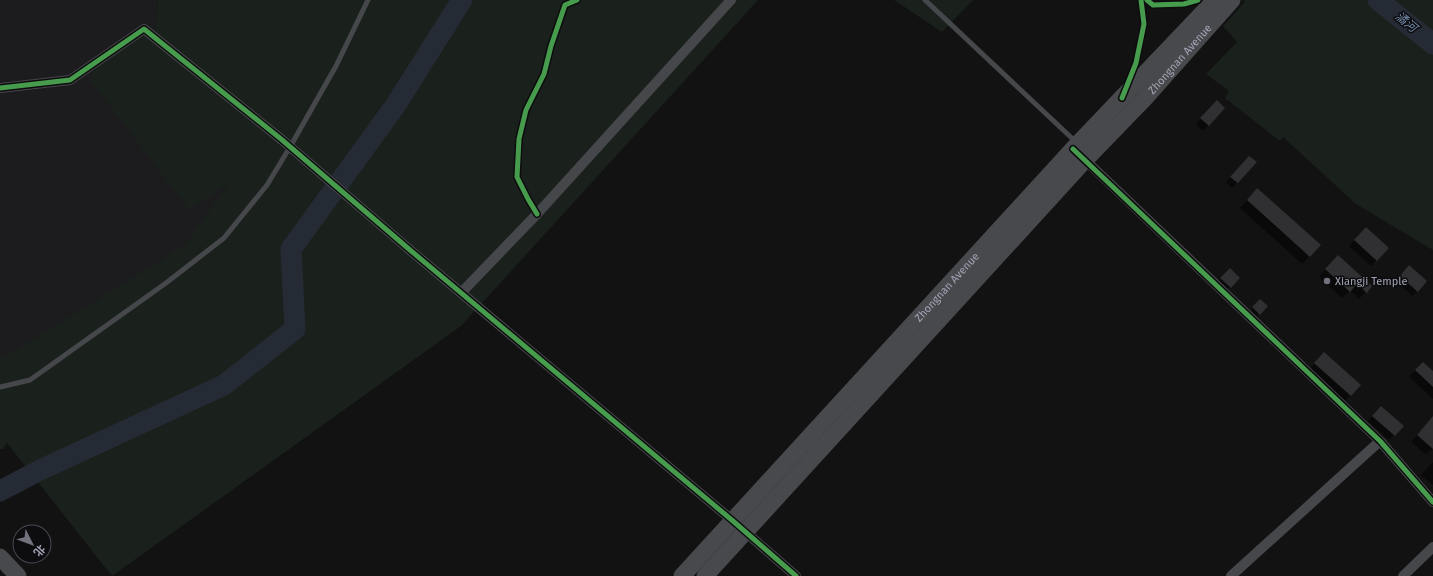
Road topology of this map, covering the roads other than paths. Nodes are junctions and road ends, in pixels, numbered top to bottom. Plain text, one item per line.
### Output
1 (368, 0) edge
2 (730, 0) edge
3 (925, 0) edge
4 (1215, 0) edge
5 (1232, 0) edge
6 (0, 88) edge
7 (290, 147) junction
8 (1079, 151) junction
9 (461, 293) junction
10 (0, 387) edge
11 (1380, 441) junction
12 (1433, 502) edge
13 (739, 526) junction
14 (1433, 547) edge
15 (0, 558) edge
16 (18, 576) edge
17 (682, 576) edge
18 (705, 576) edge
19 (796, 576) edge
20 (1231, 576) edge
21 (1403, 576) edge

1 - 7 lane
2 - 9 street
3 - 8 lane
4 - 8 main road, Zhongnan Avenue
5 - 8 main road, Zhongnan Avenue
6 - 7 street, bridge
7 - 9 street, bridge
7 - 10 lane
8 - 11 street
8 - 13 main road, Zhongnan Avenue
9 - 13 street
11 - 12 street
11 - 20 street
13 - 17 main road, Zhongnan Avenue
13 - 18 main road, Zhongnan Avenue
13 - 19 street
14 - 21 street
15 - 16 main road

